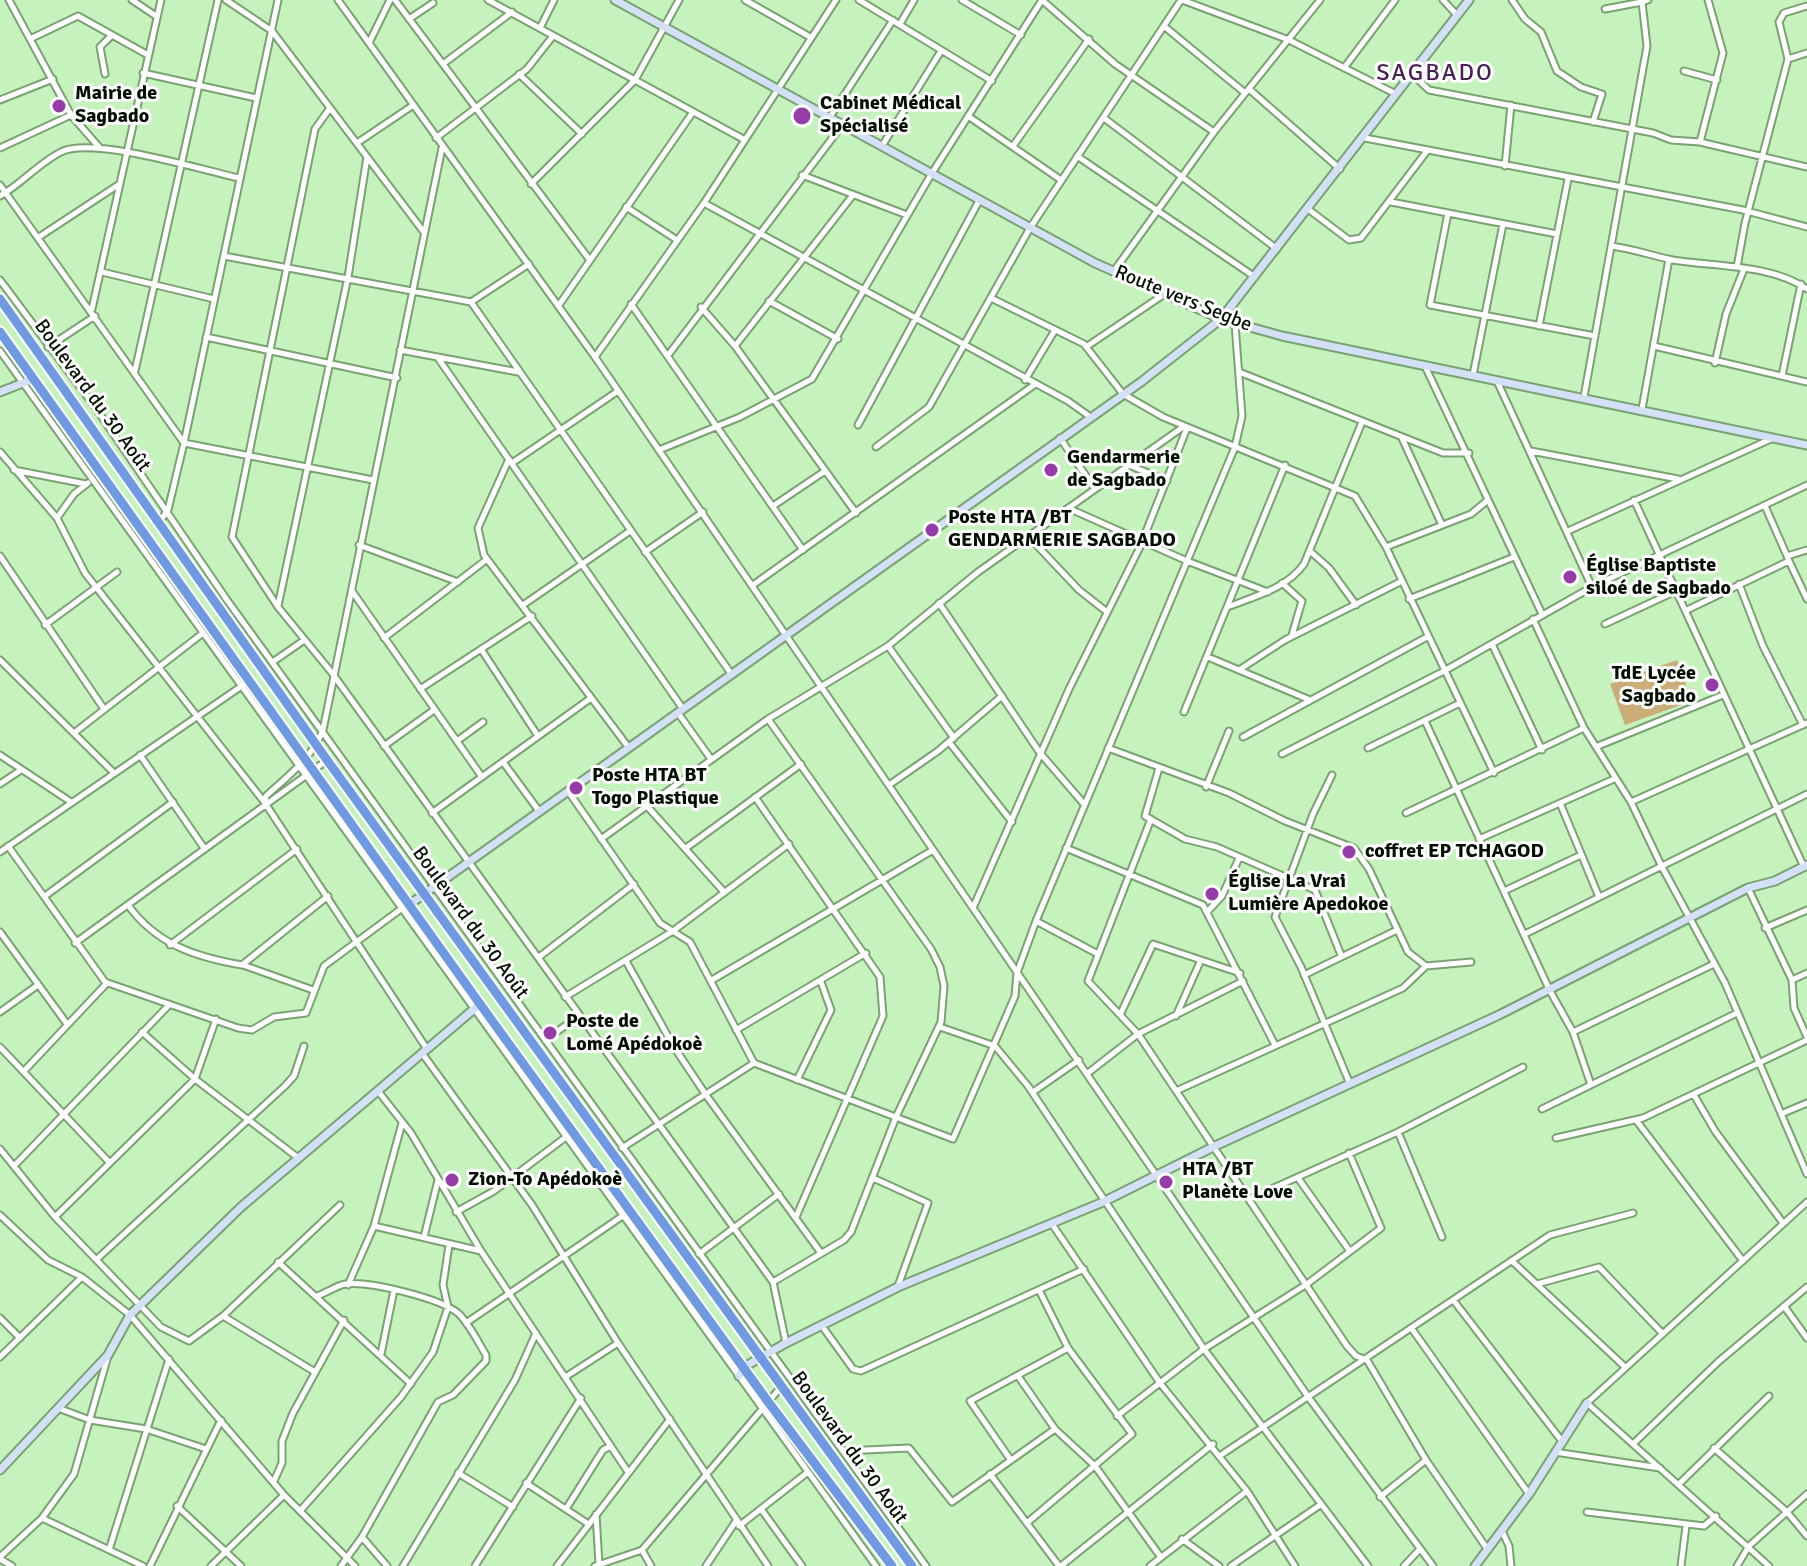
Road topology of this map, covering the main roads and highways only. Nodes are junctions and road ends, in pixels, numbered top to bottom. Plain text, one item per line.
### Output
1 (0, 299) edge
2 (0, 332) edge
3 (52, 371) junction
4 (31, 381) junction
5 (161, 523) junction
6 (141, 529) junction
7 (150, 541) junction
8 (265, 670) junction
9 (250, 680) junction
10 (496, 990) junction
11 (478, 1005) junction
12 (892, 1566) edge
13 (912, 1566) edge

1 - 3 highway, Boulevard du 30 Août
2 - 4 highway, Boulevard du 30 Août
3 - 4 highway
3 - 4 highway
3 - 5 highway, Boulevard du 30 Août
4 - 6 highway, Boulevard du 30 Août
5 - 6 highway
5 - 7 highway
5 - 8 highway, Boulevard du 30 Août
6 - 7 highway, Boulevard du 30 Août
7 - 9 highway, Boulevard du 30 Août
8 - 9 highway
8 - 10 highway, Boulevard du 30 Août
9 - 11 highway, Boulevard du 30 Août
10 - 11 highway
10 - 11 highway
10 - 13 highway, Boulevard du 30 Août
11 - 12 highway, Boulevard du 30 Août

